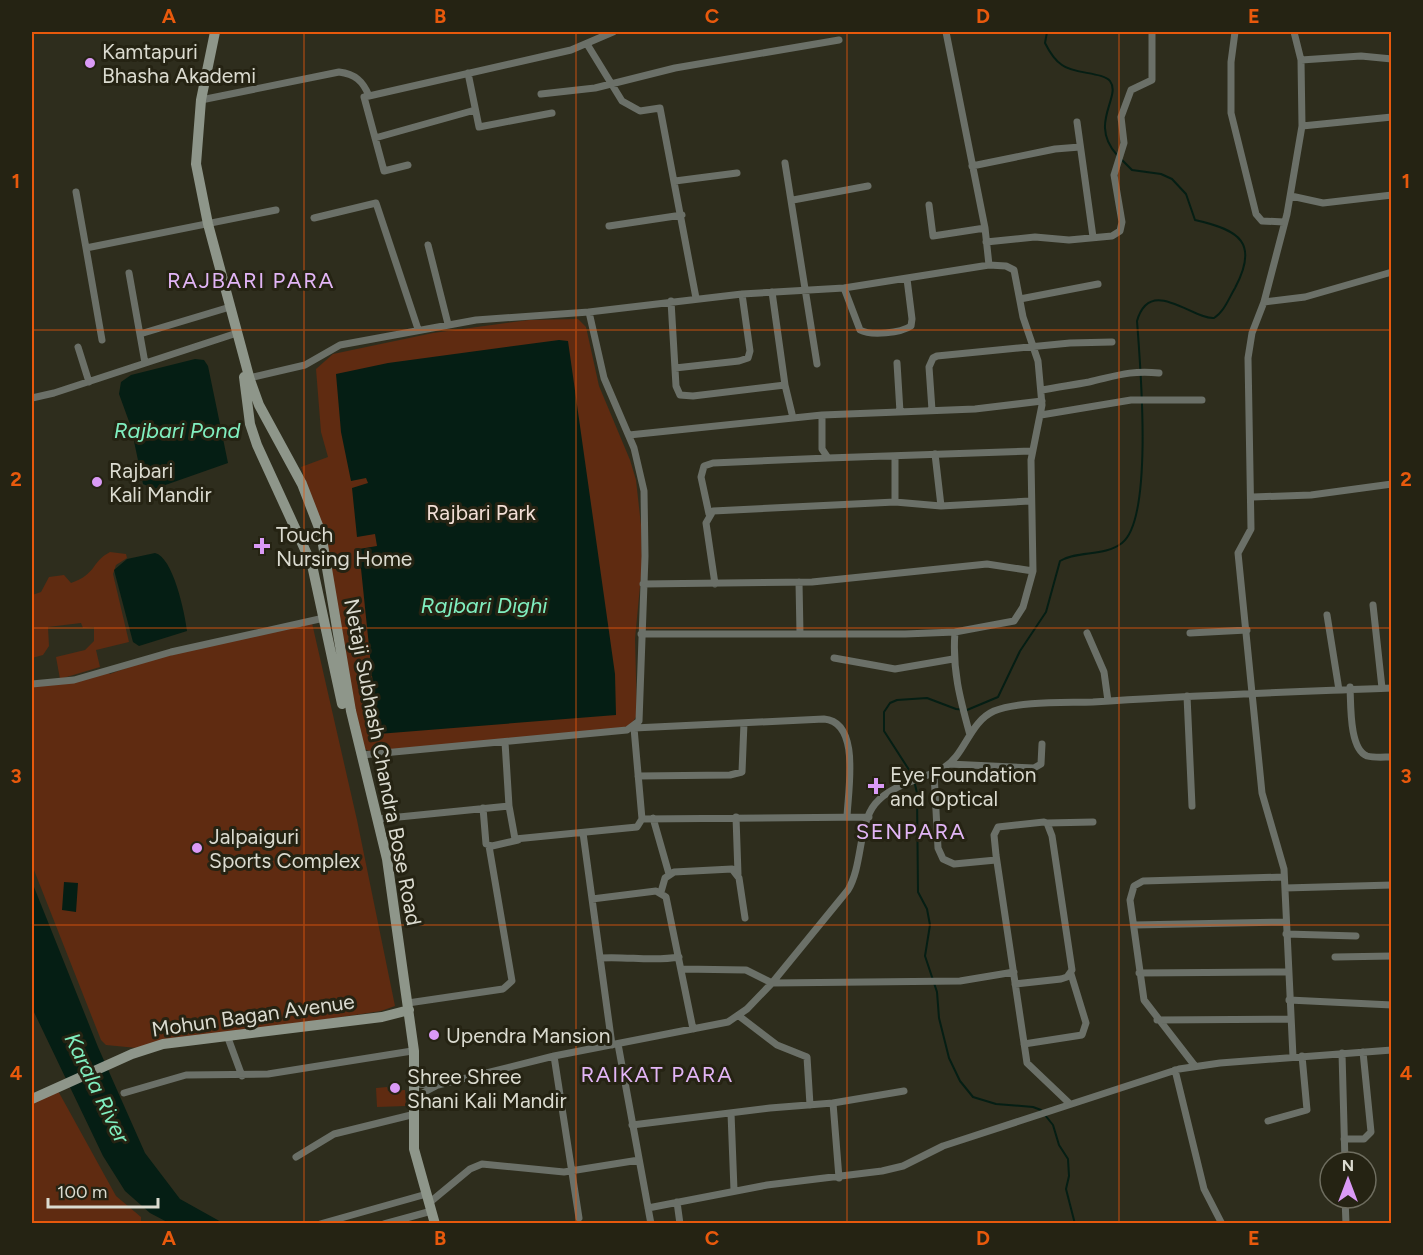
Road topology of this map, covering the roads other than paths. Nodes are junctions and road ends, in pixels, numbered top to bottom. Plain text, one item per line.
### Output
1 (215, 32) edge
2 (613, 32) edge
3 (946, 32) edge
4 (1152, 32) edge
5 (1235, 32) edge
6 (1294, 32) edge
7 (839, 40) dead end
8 (587, 44) junction
9 (1392, 59) edge
10 (1301, 60) junction
11 (468, 73) junction
12 (610, 85) junction
13 (541, 94) dead end
14 (369, 96) junction
15 (201, 100) junction
16 (476, 110) junction
17 (552, 112) dead end
18 (1392, 117) edge
19 (1077, 122) dead end
20 (1302, 126) junction
21 (375, 138) junction
22 (1080, 147) junction
23 (785, 163) dead end
24 (408, 165) dead end
25 (972, 166) junction
26 (737, 173) dead end
27 (675, 181) junction
28 (868, 186) dead end
29 (76, 192) dead end
30 (1392, 195) edge
31 (1291, 196) junction
32 (793, 200) junction
33 (928, 205) dead end
34 (276, 210) dead end
35 (682, 215) junction
36 (315, 218) dead end
37 (1284, 222) junction
38 (208, 224) junction
39 (609, 226) dead end
40 (985, 228) junction
41 (1094, 237) junction
42 (986, 242) junction
43 (428, 245) dead end
44 (86, 248) junction
45 (989, 265) junction
46 (1392, 272) edge
47 (129, 273) dead end
48 (907, 279) junction
49 (1098, 284) dead end
50 (844, 288) junction
51 (807, 291) junction
52 (772, 292) junction
53 (742, 294) junction
54 (696, 298) junction
55 (1020, 299) junction
56 (671, 301) junction
57 (1264, 302) junction
58 (230, 307) junction
59 (589, 312) junction
60 (448, 324) junction
61 (418, 329) junction
62 (237, 333) junction
63 (140, 334) junction
64 (102, 340) dead end
65 (1112, 342) dead end
66 (78, 347) dead end
67 (1035, 347) junction
68 (243, 358) junction
69 (145, 363) junction
70 (897, 363) dead end
71 (818, 364) dead end
72 (675, 368) junction
73 (1159, 373) dead end
74 (249, 378) junction
75 (89, 382) junction
76 (785, 385) junction
77 (1042, 390) junction
78 (32, 398) edge
79 (1202, 399) dead end
80 (1042, 401) junction
81 (932, 410) junction
82 (900, 412) junction
83 (822, 415) junction
84 (1041, 415) junction
85 (793, 418) junction
86 (629, 435) junction
87 (1032, 452) junction
88 (935, 454) junction
89 (895, 457) junction
90 (828, 458) junction
91 (1392, 484) edge
92 (1253, 497) junction
93 (1030, 501) junction
94 (895, 502) junction
95 (941, 506) junction
96 (709, 514) junction
97 (1033, 570) junction
98 (799, 582) junction
99 (643, 584) junction
100 (714, 584) junction
101 (1373, 605) dead end
102 (1327, 615) dead end
103 (324, 618) junction
104 (1247, 630) junction
105 (955, 632) junction
106 (1087, 633) dead end
107 (1190, 633) dead end
108 (641, 634) junction
109 (800, 634) junction
110 (834, 658) dead end
111 (953, 659) junction
112 (32, 684) edge
113 (1350, 687) junction
114 (1382, 688) junction
115 (1392, 688) edge
116 (1339, 690) junction
117 (1251, 694) junction
118 (1187, 696) junction
119 (1108, 700) junction
120 (744, 723) junction
121 (634, 728) junction
122 (970, 735) junction
123 (505, 742) junction
124 (1042, 744) dead end
125 (359, 755) junction
126 (1392, 758) edge
127 (949, 764) junction
128 (934, 773) junction
129 (638, 776) junction
130 (509, 806) junction
131 (1192, 806) dead end
132 (483, 808) junction
133 (736, 817) junction
134 (847, 817) junction
135 (869, 817) junction
136 (653, 818) junction
137 (379, 819) junction
138 (642, 819) junction
139 (1093, 822) dead end
140 (1047, 824) junction
141 (583, 833) junction
142 (518, 840) junction
143 (489, 846) junction
144 (996, 860) junction
145 (669, 874) junction
146 (738, 874) junction
147 (1284, 877) junction
148 (1392, 885) edge
149 (1285, 888) junction
150 (661, 892) junction
151 (592, 899) junction
152 (744, 918) dead end
153 (1286, 922) junction
154 (1134, 925) junction
155 (1286, 934) junction
156 (1356, 936) dead end
157 (1392, 956) edge
158 (679, 957) junction
159 (1335, 957) dead end
160 (600, 958) junction
161 (682, 969) junction
162 (1014, 972) junction
163 (1288, 972) junction
164 (1139, 973) junction
165 (1071, 974) junction
166 (772, 983) junction
167 (1015, 984) junction
168 (1289, 1000) junction
169 (1392, 1005) edge
170 (408, 1012) junction
171 (739, 1016) junction
172 (1290, 1019) junction
173 (1157, 1020) junction
174 (693, 1029) junction
175 (228, 1038) junction
176 (1024, 1044) junction
177 (615, 1045) junction
178 (1392, 1050) edge
179 (413, 1051) junction
180 (1363, 1052) junction
181 (1342, 1053) junction
182 (554, 1056) junction
183 (1298, 1057) junction
184 (1195, 1066) junction
185 (1175, 1070) junction
186 (242, 1076) junction
187 (414, 1083) junction
188 (438, 1085) junction
189 (904, 1092) dead end
190 (124, 1093) dead end
191 (415, 1097) junction
192 (32, 1099) edge
193 (833, 1103) junction
194 (1069, 1103) junction
195 (810, 1105) junction
196 (731, 1113) junction
197 (411, 1115) junction
198 (1268, 1121) dead end
199 (632, 1125) junction
200 (1344, 1139) junction
201 (1344, 1150) edge
202 (296, 1156) dead end
203 (639, 1160) junction
204 (572, 1172) junction
205 (839, 1178) junction
206 (734, 1190) junction
207 (677, 1202) junction
208 (648, 1208) junction
209 (429, 1212) edge
210 (579, 1218) dead end
211 (320, 1224) edge
212 (384, 1224) edge
213 (651, 1224) edge
214 (680, 1224) edge
215 (1222, 1224) edge

1 - 15 street, Netaji Subhash Chandra Bose Road
2 - 8 street
3 - 25 street
4 - 41 street
5 - 37 street
6 - 10 street
7 - 12 street
8 - 11 street
8 - 12 street
9 - 10 street
10 - 20 street
11 - 14 street
11 - 16 street
12 - 13 street
12 - 27 street
14 - 15 street
14 - 21 street
15 - 38 street, Netaji Subhash Chandra Bose Road
16 - 17 street
16 - 21 street
18 - 20 street
19 - 22 street
20 - 31 street
21 - 24 street
22 - 25 street
22 - 41 street
23 - 32 street
25 - 40 street
26 - 27 street
27 - 35 street
28 - 32 street
29 - 44 street
30 - 31 street
31 - 37 street
32 - 51 street
33 - 40 street
34 - 38 street
35 - 39 street
35 - 54 street
36 - 61 street
37 - 57 street
38 - 44 street
38 - 58 street, Netaji Subhash Chandra Bose Road
40 - 42 street
41 - 42 street
42 - 45 street
43 - 60 street
44 - 64 street
45 - 48 street
45 - 55 street
46 - 57 street
47 - 63 street
48 - 50 street
48 - 50 street
49 - 55 street
50 - 51 street
51 - 52 street
51 - 71 street
52 - 53 street
52 - 76 street
53 - 54 street
53 - 72 street
54 - 56 street
55 - 67 street
56 - 59 street
56 - 72 street
57 - 92 street
58 - 62 street, Netaji Subhash Chandra Bose Road
58 - 63 street
59 - 60 street
59 - 86 street
60 - 61 street
61 - 74 street
62 - 68 street, Netaji Subhash Chandra Bose Road
62 - 69 street
63 - 69 street
65 - 67 street
66 - 75 street
67 - 77 street
67 - 81 street
68 - 74 street, Netaji Subhash Chandra Bose Road
68 - 103 street, Netaji Subhash Chandra Bose Road
69 - 75 street
70 - 82 street
72 - 76 street
73 - 77 street
74 - 125 street, Netaji Subhash Chandra Bose Road
75 - 78 street
76 - 85 street
77 - 80 street
79 - 84 street
80 - 81 street
80 - 84 street
81 - 82 street
82 - 83 street
83 - 85 street
83 - 90 street
84 - 87 street
85 - 86 street
86 - 99 street
87 - 88 street
87 - 93 street
88 - 89 street
88 - 95 street
89 - 90 street
89 - 94 street
90 - 96 street
91 - 92 street
92 - 104 street
93 - 95 street
93 - 97 street
94 - 95 street
94 - 96 street
96 - 100 street
97 - 98 street
97 - 105 street
98 - 100 street
98 - 109 street
99 - 100 street
99 - 108 street
101 - 114 street
102 - 116 street
103 - 112 street
103 - 125 street, Netaji Subhash Chandra Bose Road
104 - 107 street
104 - 117 street
105 - 109 street
105 - 111 street
106 - 119 street
108 - 109 street
108 - 121 street
110 - 111 street
111 - 122 street
113 - 114 street
113 - 116 street
113 - 126 street
114 - 115 street
116 - 117 street
117 - 118 street
117 - 147 street
118 - 119 street
118 - 131 street
119 - 122 street
120 - 121 street
120 - 129 street
120 - 134 street
121 - 123 street
121 - 129 street
122 - 127 street
123 - 125 street
123 - 130 street
124 - 127 street
125 - 137 street, Netaji Subhash Chandra Bose Road
125 - 170 street, Netaji Subhash Chandra Bose Road
127 - 128 street
128 - 135 street
128 - 144 street
129 - 138 street
130 - 132 street
130 - 142 street
132 - 137 street
132 - 143 street
133 - 134 street
133 - 136 street
133 - 146 street
134 - 135 street
135 - 166 street
136 - 138 street
136 - 145 street
137 - 170 street, Netaji Subhash Chandra Bose Road
138 - 141 street
139 - 140 street
140 - 144 street
140 - 165 street
141 - 142 street
141 - 151 street
142 - 143 street
143 - 170 street
144 - 162 street
145 - 146 street
145 - 150 street
146 - 152 street
147 - 149 street
147 - 154 street
148 - 149 street
149 - 153 street
150 - 151 street
150 - 158 street
151 - 160 street
153 - 154 street
153 - 155 street
154 - 164 street
155 - 156 street
155 - 163 street
157 - 159 street
158 - 160 street
158 - 161 street
160 - 177 street
161 - 166 street
161 - 174 street
162 - 166 street
162 - 167 street
163 - 164 street
163 - 168 street
164 - 173 street
165 - 167 street
165 - 176 street
166 - 171 street
167 - 176 street
168 - 169 street
168 - 172 street
170 - 175 street, Mohun Bagan Avenue
170 - 179 street, Netaji Subhash Chandra Bose Road
171 - 174 street
171 - 195 street
172 - 173 street
172 - 183 street
173 - 184 street
174 - 177 street
175 - 186 street
175 - 192 street, Mohun Bagan Avenue
176 - 194 street
177 - 182 street
177 - 199 street
178 - 180 street
179 - 186 street
179 - 187 street, Netaji Subhash Chandra Bose Road
180 - 181 street
180 - 200 street
181 - 183 street
181 - 200 street
182 - 188 street
182 - 204 street
183 - 184 street
183 - 198 street
184 - 185 street
185 - 194 street
185 - 215 street
186 - 190 street
187 - 188 street
187 - 191 street, Netaji Subhash Chandra Bose Road
187 - 197 street, Netaji Subhash Chandra Bose Road
188 - 191 street
189 - 193 street
191 - 209 street, Netaji Subhash Chandra Bose Road
193 - 195 street
193 - 205 street
194 - 205 street
195 - 196 street
196 - 199 street
196 - 206 street
197 - 202 street
197 - 209 street, Netaji Subhash Chandra Bose Road
199 - 203 street
200 - 201 street
203 - 204 street
203 - 208 street
204 - 209 street
204 - 210 street
205 - 206 street
206 - 207 street
207 - 208 street
207 - 214 street
208 - 213 street
209 - 211 street
209 - 212 street

